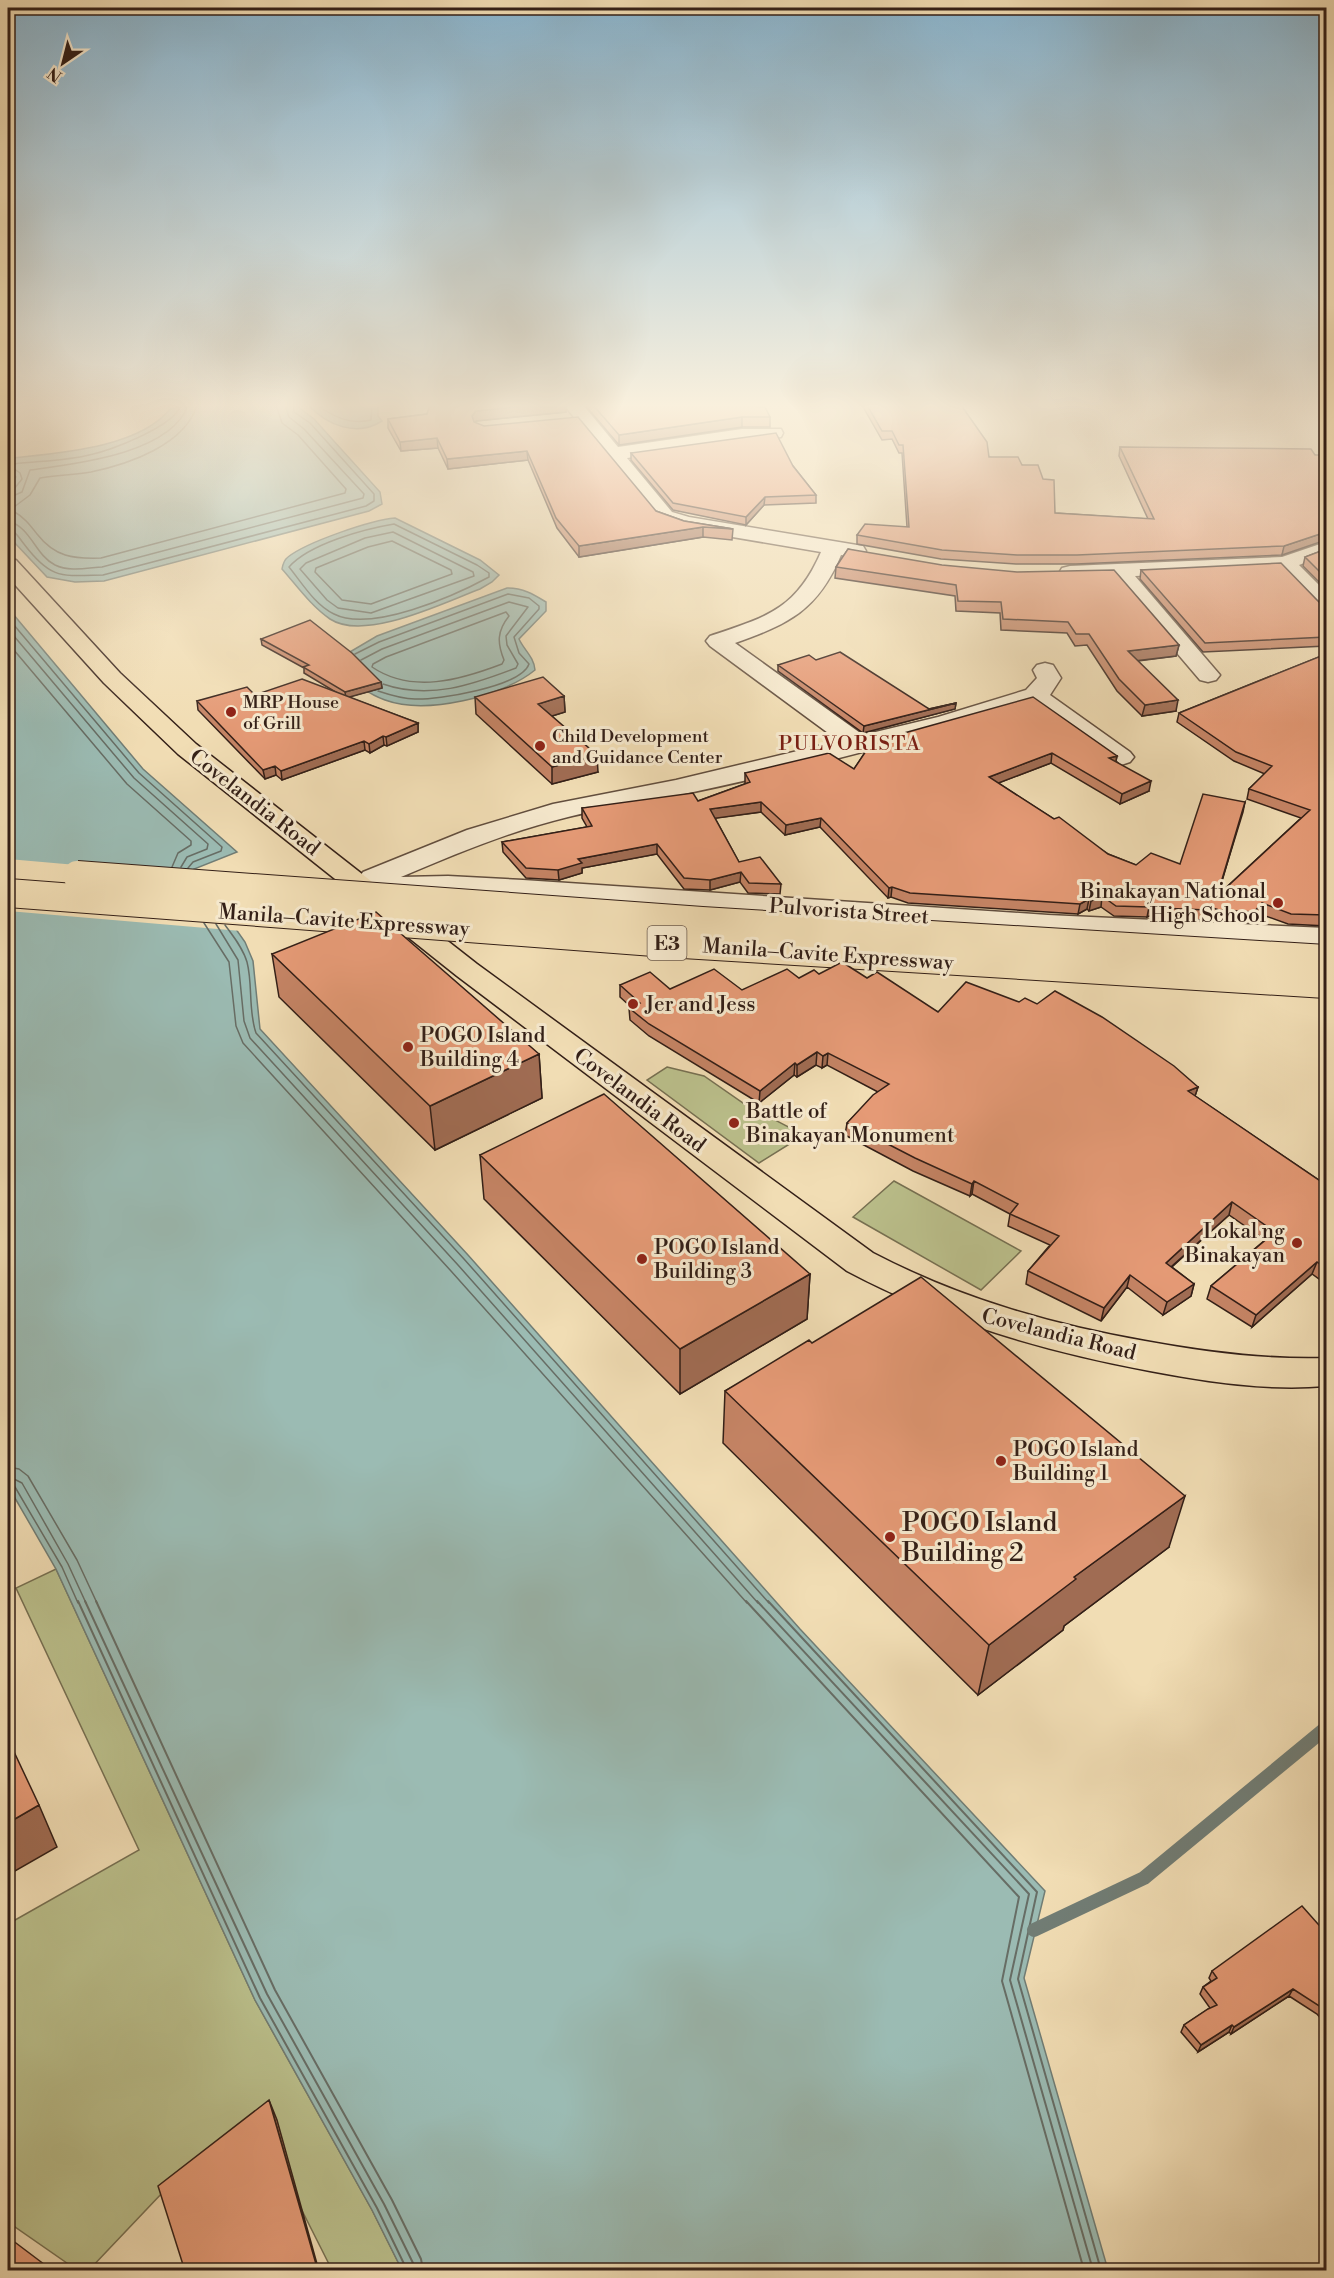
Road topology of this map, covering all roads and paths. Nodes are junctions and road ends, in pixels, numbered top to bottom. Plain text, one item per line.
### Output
1 (661, 511) edge
2 (834, 547) junction
3 (1326, 548) edge
4 (879, 556) edge
5 (1285, 563) junction
6 (8, 565) edge
7 (1118, 570) junction
8 (1046, 573) edge
9 (1326, 604) edge
10 (1045, 670) dead end
11 (1208, 675) dead end
12 (1035, 695) junction
13 (859, 744) junction
14 (1121, 758) dead end
15 (8, 870) edge
16 (366, 881) junction
17 (8, 893) edge
18 (1326, 937) edge
19 (1326, 959) edge
20 (1326, 984) edge
21 (1326, 1372) edge

1 - 2 street
2 - 4 street
2 - 13 street
3 - 5 street
5 - 7 street
5 - 9 street
6 - 16 main road, Covelandia Road
7 - 8 street
7 - 11 street
10 - 12 street
12 - 13 street
12 - 14 street
13 - 16 street
15 - 19 main road, Manila–Cavite Expressway / E3, bridge
16 - 18 street, Pulvorista Street
16 - 21 main road, Covelandia Road
17 - 20 main road, Manila–Cavite Expressway / E3, bridge

